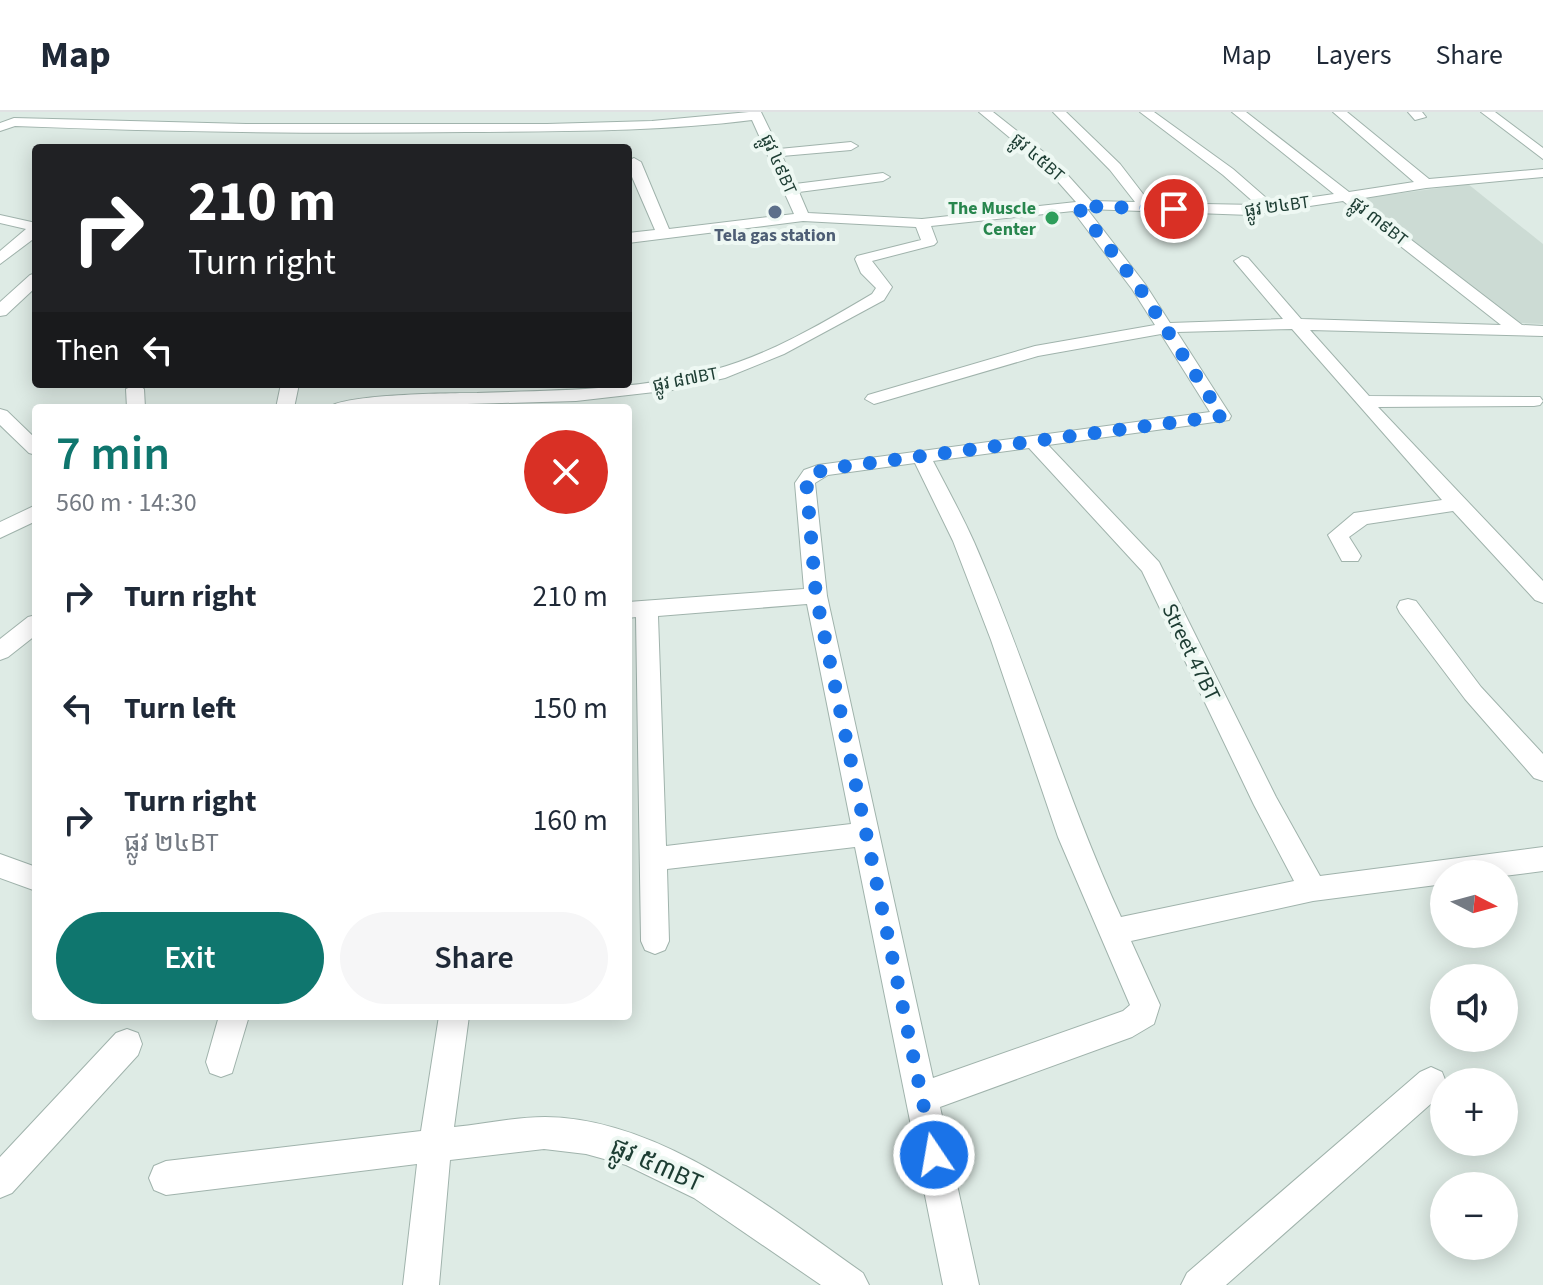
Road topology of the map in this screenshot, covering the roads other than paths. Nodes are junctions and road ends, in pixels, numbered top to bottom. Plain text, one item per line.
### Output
1 (319, 112) edge
2 (424, 112) edge
3 (985, 112) edge
4 (1059, 112) edge
5 (1146, 112) edge
6 (1238, 112) edge
7 (1339, 112) edge
8 (1487, 112) edge
9 (756, 114) edge
10 (713, 117) edge
11 (624, 119) edge
12 (0, 127) edge
13 (418, 129) junction
14 (308, 130) junction
15 (349, 131) junction
16 (344, 144) edge
17 (851, 146) dead end
18 (776, 153) junction
19 (1543, 155) edge
20 (634, 162) dead end
21 (1543, 173) edge
22 (883, 177) dead end
23 (1426, 184) junction
24 (791, 189) junction
25 (1347, 196) junction
26 (1082, 206) junction
27 (1146, 207) junction
28 (1270, 209) junction
29 (803, 217) junction
30 (0, 219) edge
31 (922, 223) junction
32 (32, 227) edge
33 (32, 231) edge
34 (664, 234) junction
35 (632, 238) edge
36 (0, 259) edge
37 (1242, 261) dead end
38 (32, 282) edge
39 (0, 311) edge
40 (1296, 325) junction
41 (1164, 328) junction
42 (1519, 331) junction
43 (1543, 331) edge
44 (135, 389) dead end
45 (512, 391) edge
46 (874, 399) dead end
47 (1534, 401) dead end
48 (1364, 402) junction
49 (136, 404) edge
50 (368, 404) edge
51 (0, 415) edge
52 (1033, 441) junction
53 (32, 445) edge
54 (921, 456) junction
55 (1458, 504) junction
56 (32, 514) edge
57 (0, 531) edge
58 (1350, 556) dead end
59 (1543, 595) edge
60 (816, 596) junction
61 (1408, 607) dead end
62 (638, 609) edge
63 (32, 626) edge
64 (0, 651) edge
65 (1543, 771) edge
66 (866, 834) junction
67 (653, 859) junction
68 (1543, 859) edge
69 (0, 866) edge
70 (32, 878) edge
71 (1313, 889) junction
72 (1112, 932) junction
73 (655, 941) dead end
74 (233, 1020) edge
75 (453, 1020) edge
76 (127, 1044) dead end
77 (221, 1062) dead end
78 (1430, 1084) edge
79 (922, 1098) junction
80 (435, 1147) junction
81 (166, 1178) dead end
82 (0, 1181) edge
83 (421, 1285) edge
84 (851, 1285) edge
85 (961, 1285) edge
86 (1199, 1285) edge

1 - 14 street
2 - 13 street
3 - 26 street, ផ្លូវ ៤៥BT
4 - 27 street
5 - 28 street
6 - 25 street, ផ្លូវ ៣៩BT
7 - 23 street
8 - 19 street
9 - 10 street
9 - 18 street, ផ្លូវ ៤៩BT
10 - 11 street
11 - 13 street
12 - 14 street
13 - 15 street
14 - 15 street
15 - 16 street
17 - 18 street
18 - 24 street, ផ្លូវ ៤៩BT
20 - 34 street
21 - 23 street, ផ្លូវ ២៤BT
22 - 24 street
23 - 25 street, ផ្លូវ ២៤BT
24 - 29 street, ផ្លូវ ៤៩BT
25 - 28 street, ផ្លូវ ២៤BT
25 - 42 street, ផ្លូវ ៣៩BT
26 - 27 street, ផ្លូវ ២៤BT
26 - 31 street, ផ្លូវ ២៤BT
26 - 41 street, ផ្លូវ ៤៥BT
27 - 28 street, ផ្លូវ ២៤BT
29 - 31 street, ផ្លូវ ២៤BT
29 - 34 street, ផ្លូវ ២៤BT
30 - 32 street
31 - 45 street, ផ្លូវ ៨៧BT
33 - 36 street
34 - 35 street, ផ្លូវ ២៤BT
37 - 40 street
38 - 39 street
40 - 41 street
40 - 42 street
40 - 48 street
41 - 46 street
41 - 52 street, ផ្លូវ ៤៥BT
42 - 43 street
44 - 49 street
45 - 50 street, ផ្លូវ ៨៧BT
47 - 48 street
48 - 55 street
51 - 53 street
52 - 54 street
52 - 71 street, Street 47BT
54 - 60 street
54 - 72 street
55 - 58 street
55 - 59 street
56 - 57 street
60 - 62 street
60 - 66 street
61 - 65 street
62 - 67 street
63 - 64 street
66 - 67 street
66 - 79 street
67 - 73 street
68 - 71 street
69 - 70 street
71 - 72 street
72 - 79 street
74 - 77 street
75 - 80 street
76 - 82 street
78 - 86 street
79 - 85 street
80 - 81 street, ផ្លូវ ៥៣BT
80 - 83 street
80 - 84 street, ផ្លូវ ៥៣BT

